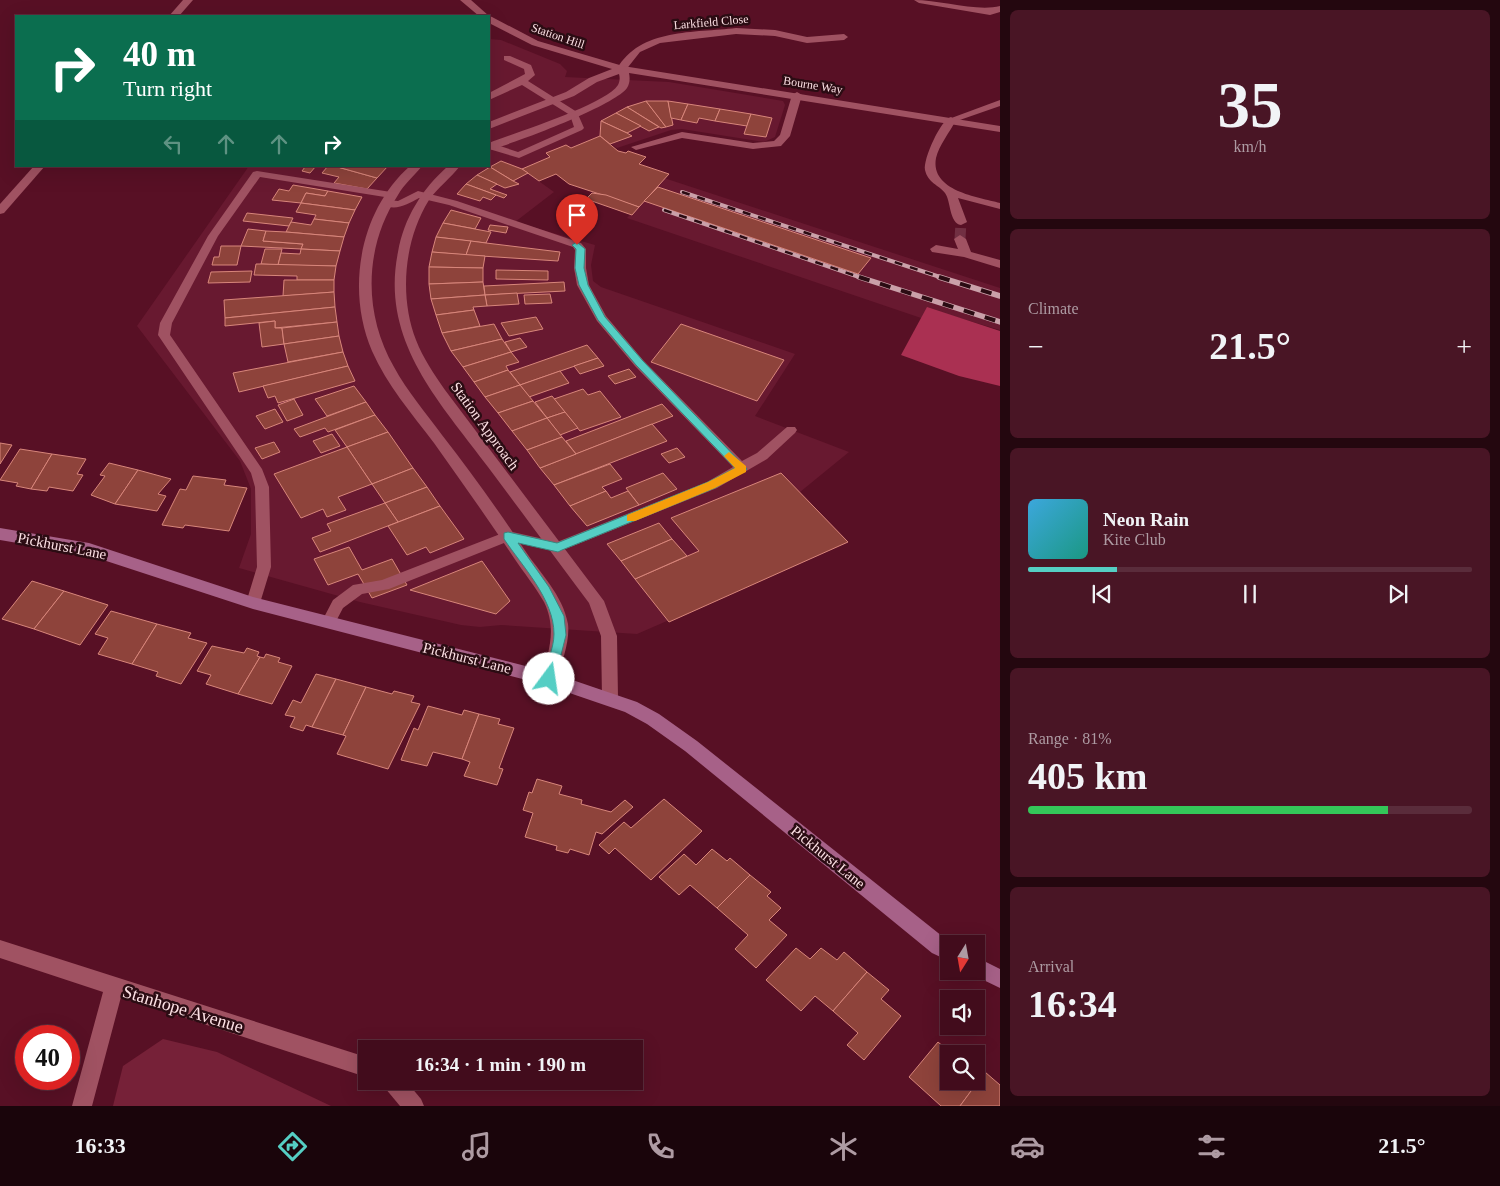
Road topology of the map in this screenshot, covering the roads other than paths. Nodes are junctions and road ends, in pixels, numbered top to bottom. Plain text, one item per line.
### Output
1 (188, 0) edge
2 (465, 0) edge
3 (919, 0) edge
4 (1000, 9) edge
5 (175, 15) edge
6 (483, 15) edge
7 (490, 20) edge
8 (844, 37) dead end
9 (507, 58) dead end
10 (622, 69) junction
11 (522, 81) junction
12 (797, 95) junction
13 (490, 97) edge
14 (554, 100) junction
15 (1000, 103) edge
16 (574, 114) junction
17 (951, 120) junction
18 (490, 126) edge
19 (1000, 129) edge
20 (490, 147) edge
21 (636, 147) dead end
22 (39, 167) edge
23 (416, 167) edge
24 (453, 167) edge
25 (260, 170) edge
26 (950, 193) junction
27 (427, 196) junction
28 (389, 199) junction
29 (1000, 206) edge
30 (0, 211) edge
31 (961, 222) tunnel mouth
32 (960, 239) tunnel mouth
33 (936, 250) dead end
34 (966, 254) junction
35 (1000, 264) edge
36 (791, 430) dead end
37 (742, 469) junction
38 (0, 534) edge
39 (508, 536) junction
40 (558, 547) junction
41 (253, 603) junction
42 (328, 623) junction
43 (549, 679) junction
44 (610, 698) junction
45 (940, 948) edge
46 (0, 949) edge
47 (985, 971) edge
48 (1000, 979) edge
49 (114, 987) junction
50 (358, 1064) edge
51 (400, 1090) edge
52 (82, 1106) edge
53 (414, 1106) edge

1 - 5 street
2 - 6 street
3 - 4 street
7 - 10 street, Station Hill
8 - 10 lane, Larkfield Close
9 - 11 lane
10 - 12 street, Bourne Way
10 - 14 street
10 - 16 street
11 - 13 lane
11 - 14 lane
12 - 17 street, Bourne Way
12 - 21 lane
14 - 16 lane
14 - 18 street
15 - 17 lane
16 - 20 street
16 - 20 lane
17 - 19 street, Bourne Way
17 - 26 street
22 - 30 street
23 - 28 street
24 - 27 street, Station Approach
25 - 28 lane
25 - 41 lane
26 - 29 street
26 - 31 street
27 - 28 lane
27 - 37 lane
27 - 40 street, Station Approach
28 - 39 street
32 - 34 street
33 - 34 street
34 - 35 street
36 - 37 lane
37 - 40 lane
38 - 41 main road, Pickhurst Lane
39 - 40 lane
39 - 42 lane
39 - 43 street
40 - 44 street, Station Approach
41 - 42 main road, Pickhurst Lane
42 - 43 main road, Pickhurst Lane
43 - 44 main road, Pickhurst Lane
44 - 45 main road, Pickhurst Lane
46 - 49 street, Stanhope Avenue
47 - 48 main road
49 - 50 street, Stanhope Avenue
49 - 52 street
51 - 53 street

